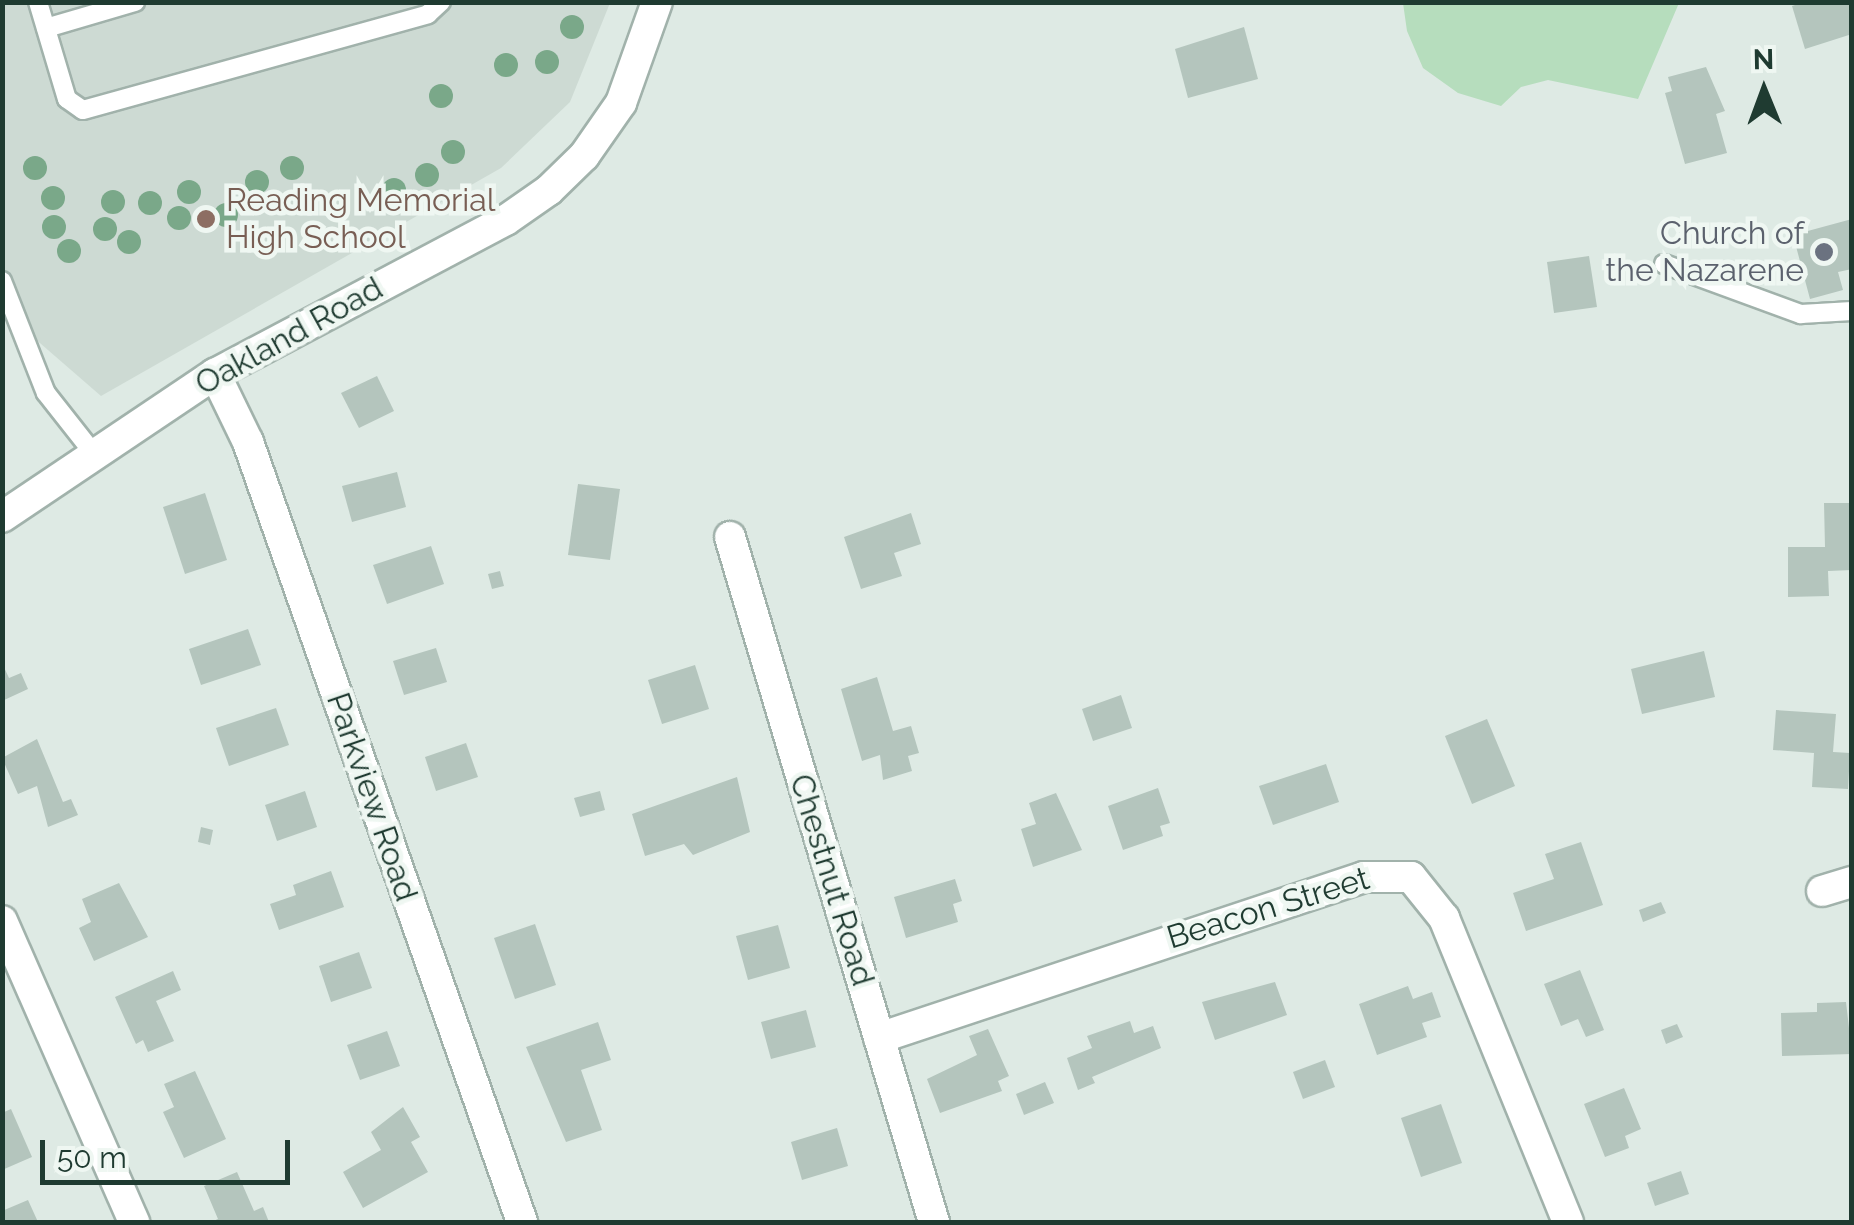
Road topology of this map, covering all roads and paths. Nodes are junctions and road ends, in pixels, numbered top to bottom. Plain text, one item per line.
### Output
1 (38, 2) edge
2 (135, 2) edge
3 (441, 2) edge
4 (656, 2) edge
5 (46, 28) junction
6 (1664, 264) dead end
7 (2, 281) edge
8 (1852, 311) edge
9 (215, 374) junction
10 (94, 454) junction
11 (2, 516) edge
12 (730, 537) dead end
13 (1852, 882) edge
14 (1822, 891) dead end
15 (2, 921) edge
16 (879, 1038) junction
17 (510, 1218) edge
18 (134, 1222) edge
19 (934, 1222) edge
20 (1568, 1222) edge

1 - 5 lane
2 - 5 lane
3 - 5 lane
4 - 9 street, Oakland Road
6 - 8 lane
7 - 10 lane
9 - 10 street, Oakland Road
9 - 17 street, Parkview Road
10 - 11 street, Oakland Road
12 - 16 street, Chestnut Road
13 - 14 street
15 - 18 street
16 - 19 street, Chestnut Road
16 - 20 street, Beacon Street

